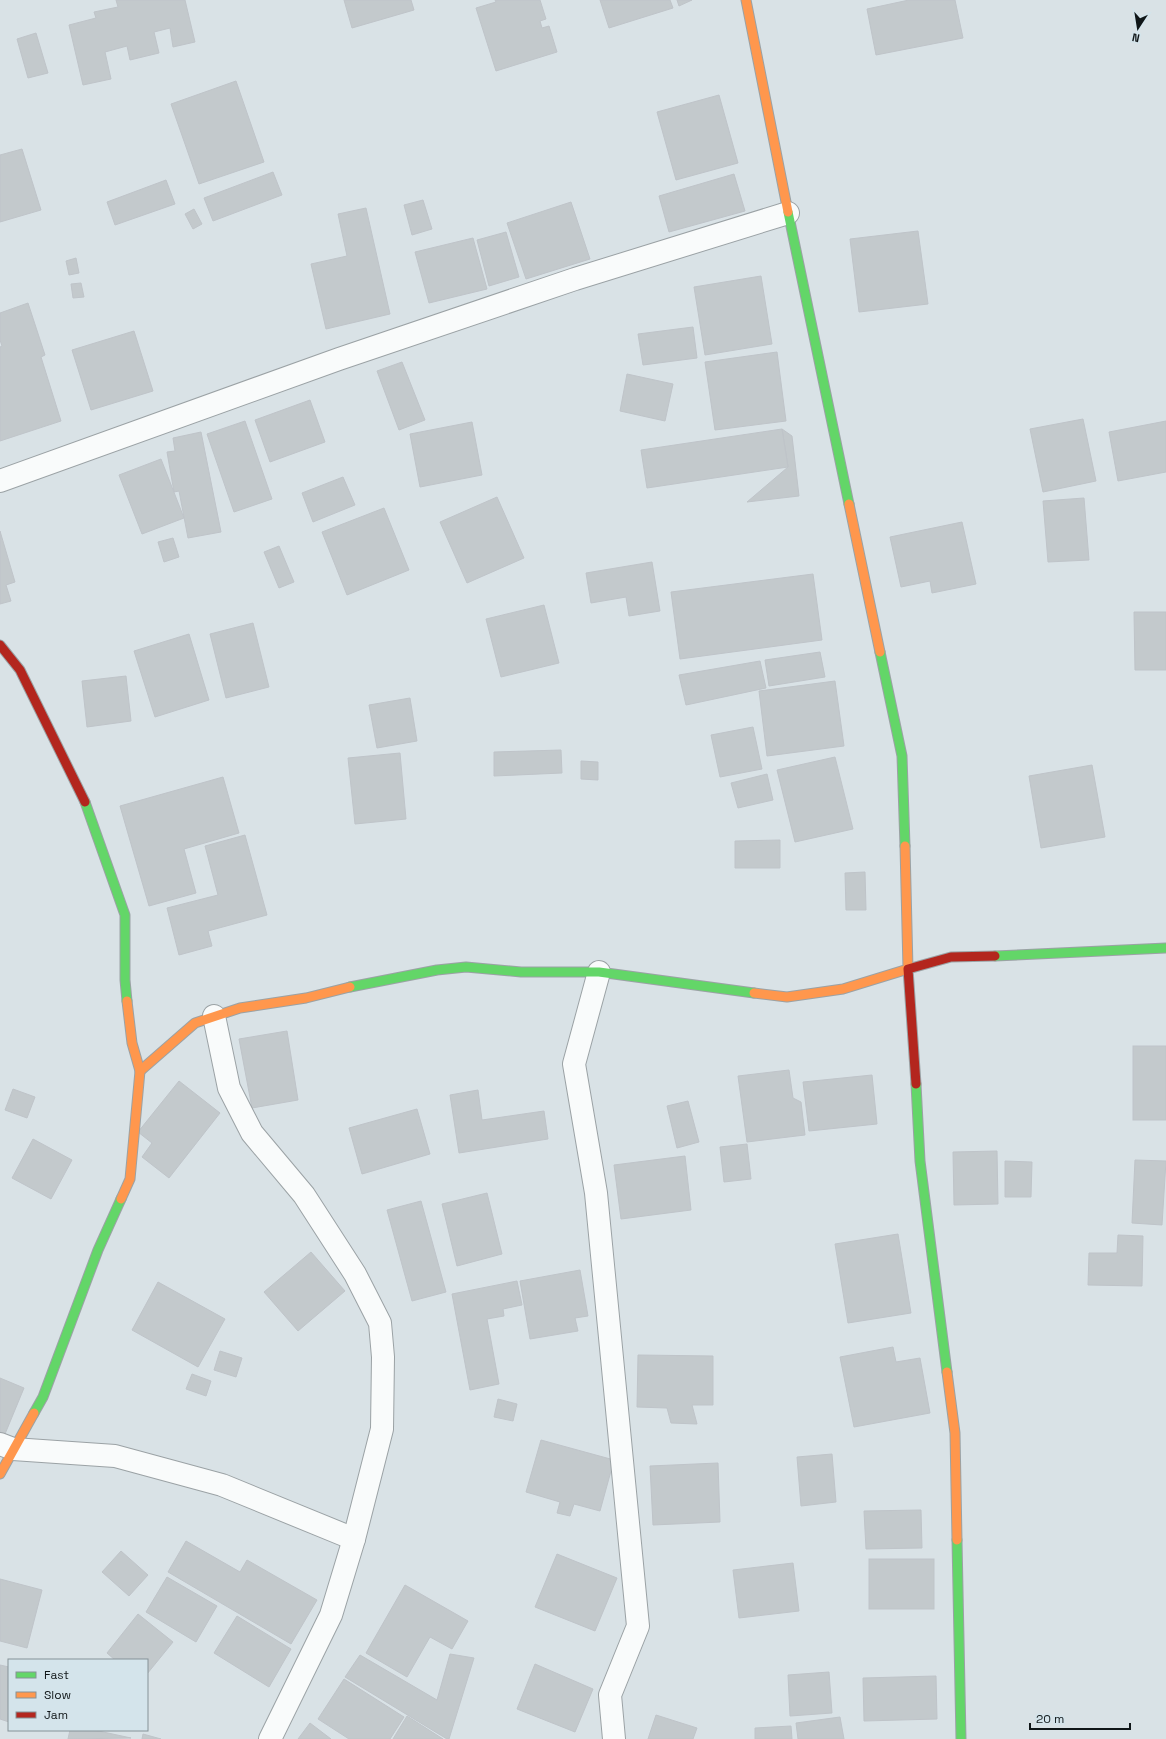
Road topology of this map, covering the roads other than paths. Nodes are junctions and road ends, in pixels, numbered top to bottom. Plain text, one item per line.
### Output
1 (746, 0) edge
2 (788, 214) junction
3 (0, 481) edge
4 (0, 645) edge
5 (1166, 948) edge
6 (908, 969) junction
7 (599, 972) junction
8 (214, 1016) junction
9 (140, 1071) junction
10 (6, 1447) edge
11 (0, 1474) edge
12 (354, 1539) junction
13 (270, 1739) edge
14 (614, 1739) edge
15 (961, 1739) edge

1 - 2 street
2 - 3 street
2 - 6 street
4 - 9 street
5 - 6 street
6 - 7 street
6 - 15 street
7 - 8 street
7 - 14 street
8 - 9 street
8 - 12 street
9 - 10 street
10 - 11 street
10 - 12 street
12 - 13 street

